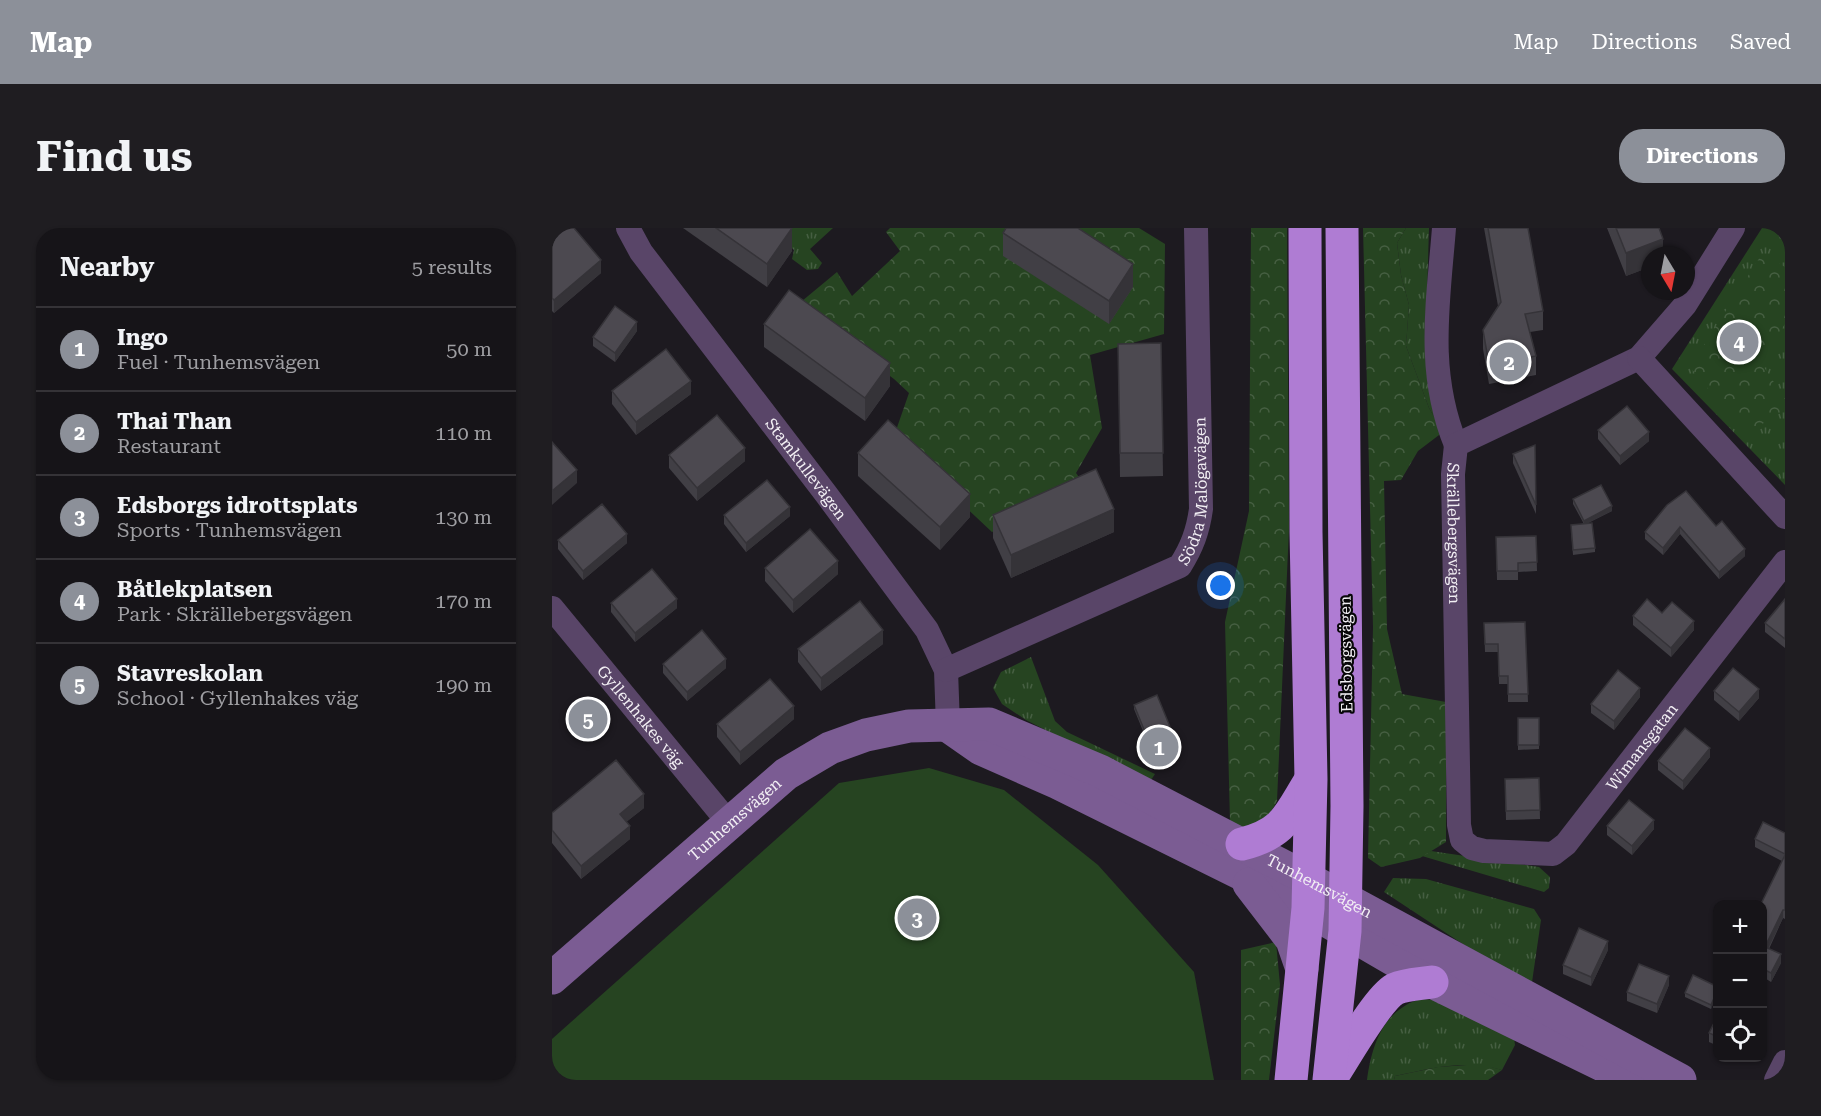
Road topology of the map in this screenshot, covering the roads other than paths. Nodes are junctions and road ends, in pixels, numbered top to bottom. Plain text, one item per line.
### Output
1 (628, 228) edge
2 (1196, 228) edge
3 (1305, 228) edge
4 (1341, 228) edge
5 (1444, 228) edge
6 (1733, 228) edge
7 (1639, 358) junction
8 (1456, 445) junction
9 (1785, 517) edge
10 (1785, 562) edge
11 (552, 608) edge
12 (946, 670) junction
13 (948, 726) junction
14 (1311, 779) junction
15 (729, 823) junction
16 (1462, 840) joint
17 (1240, 858) junction
18 (1308, 893) junction
19 (1345, 915) junction
20 (1302, 969) junction
21 (552, 978) edge
22 (1432, 982) junction
23 (1785, 1062) edge
24 (1291, 1080) edge
25 (1330, 1080) edge
26 (1633, 1080) edge
27 (1680, 1080) edge
28 (1776, 1080) edge

1 - 12 street, Stamkullevägen
2 - 12 street, Södra Malögavägen
3 - 14 highway
4 - 19 highway, Edsborgsvägen
5 - 8 street
6 - 7 street, Skrällebergsvägen
7 - 8 street, Skrällebergsvägen
7 - 9 street
8 - 16 street, Skrällebergsvägen
10 - 16 street, Wimansgatan
11 - 15 street, Gyllenhakes väg
12 - 13 street, Stamkullevägen
13 - 15 street, Tunhemsvägen
13 - 17 street, Tunhemsvägen
14 - 17 highway
14 - 18 highway
15 - 21 street, Tunhemsvägen
17 - 18 street, Tunhemsvägen
17 - 20 street
18 - 19 street, Tunhemsvägen
18 - 20 highway
19 - 22 street, Tunhemsvägen
19 - 25 highway, Edsborgsvägen
19 - 27 street, Tunhemsvägen
20 - 24 highway
22 - 25 highway
22 - 26 street, Tunhemsvägen
23 - 28 street

